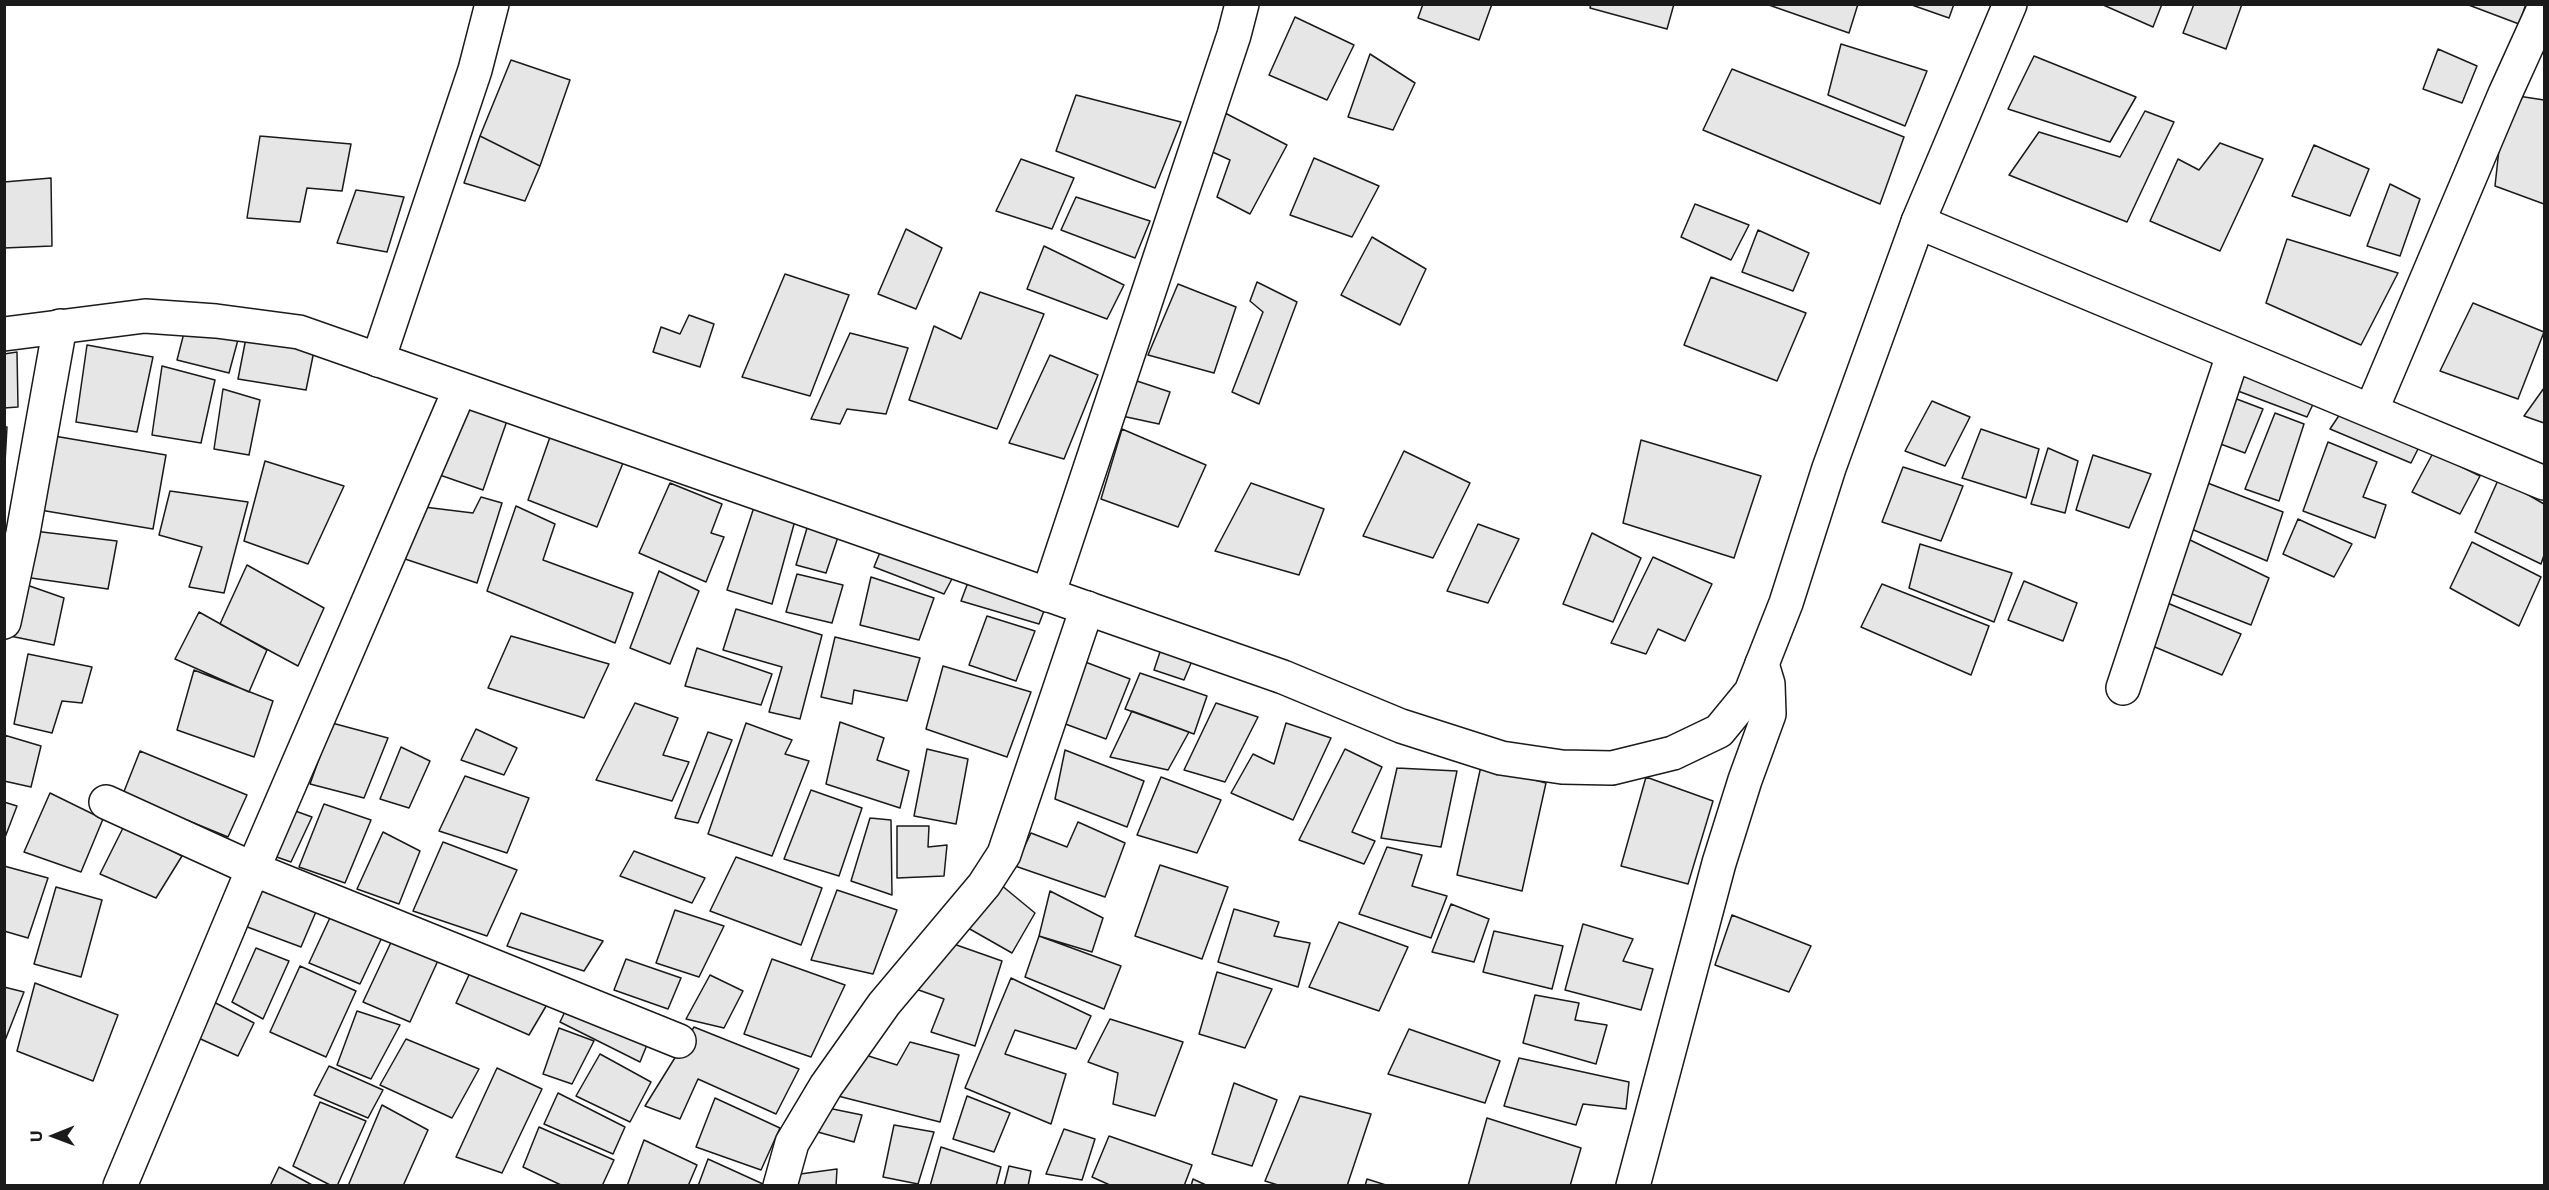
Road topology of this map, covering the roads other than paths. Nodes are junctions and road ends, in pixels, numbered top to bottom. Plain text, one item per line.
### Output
1 (492, 4) edge
2 (1242, 4) edge
3 (2010, 4) edge
4 (2544, 9) edge
5 (1918, 222) junction
6 (60, 326) junction
7 (4, 334) edge
8 (2233, 355) junction
9 (378, 360) junction
10 (460, 389) junction
11 (2371, 411) junction
12 (2544, 483) edge
13 (1048, 595) junction
14 (1087, 608) junction
15 (4, 622) edge
16 (1762, 664) junction
17 (2123, 688) dead end
18 (106, 802) dead end
19 (253, 869) junction
20 (679, 1041) dead end
21 (120, 1185) edge
22 (780, 1185) edge
23 (1633, 1185) edge

1 - 9 street
2 - 13 street
3 - 5 street
4 - 11 street
5 - 8 street
5 - 16 street
6 - 7 street
6 - 9 street
6 - 15 street
8 - 11 street
8 - 17 street
9 - 10 street
10 - 13 street
10 - 19 street
11 - 12 street
13 - 14 street
14 - 16 street
14 - 22 street
16 - 23 street
18 - 19 street
19 - 20 street
19 - 21 street

